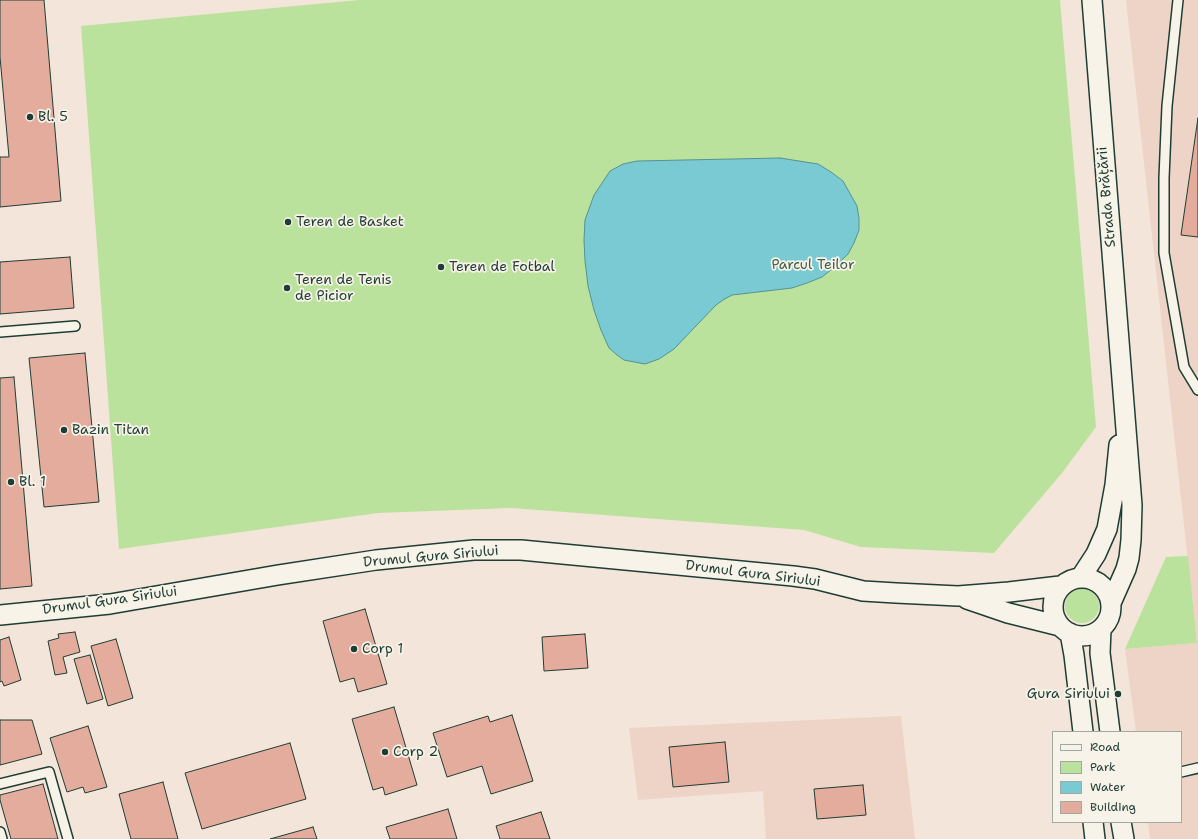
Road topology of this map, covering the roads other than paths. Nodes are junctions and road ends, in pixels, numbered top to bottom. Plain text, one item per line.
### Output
1 (1092, 0) edge
2 (1178, 0) edge
3 (75, 326) dead end
4 (0, 332) edge
5 (1198, 390) edge
6 (1123, 394) junction
7 (1081, 577) junction
8 (1060, 586) junction
9 (958, 596) junction
10 (1111, 603) junction
11 (0, 615) edge
12 (1101, 629) junction
13 (1065, 630) junction
14 (1083, 731) edge
15 (1110, 731) edge
16 (1198, 768) edge
17 (1182, 772) edge
18 (0, 784) edge
19 (1093, 823) edge
20 (1122, 823) edge
21 (0, 832) edge
22 (2, 839) edge
23 (68, 839) edge
24 (1094, 839) edge
25 (1124, 839) edge

1 - 6 street, Strada Brățării
2 - 5 lane
3 - 4 lane
6 - 7 street, Strada Brățării
6 - 10 street, Strada Brățării
7 - 8 street
7 - 10 street
8 - 9 street, Drumul Gura Siriului
8 - 13 street
9 - 11 street, Drumul Gura Siriului
9 - 13 street, Drumul Gura Siriului
10 - 12 street
12 - 13 street
12 - 15 street
13 - 14 street
16 - 17 lane
18 - 23 lane
19 - 24 street
20 - 25 street
21 - 22 lane

